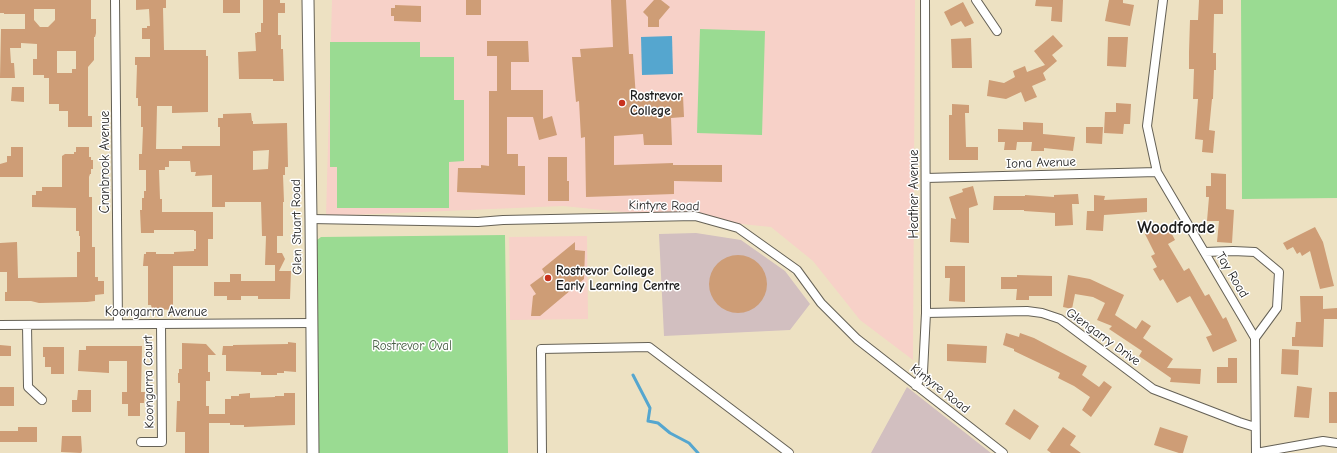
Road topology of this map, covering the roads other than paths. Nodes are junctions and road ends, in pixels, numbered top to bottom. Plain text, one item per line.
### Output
1 (115, 0) edge
2 (308, 0) edge
3 (925, 0) edge
4 (976, 0) edge
5 (1163, 0) edge
6 (997, 31) dead end
7 (1157, 172) junction
8 (926, 178) junction
9 (311, 219) junction
10 (1205, 252) junction
11 (926, 313) junction
12 (312, 323) junction
13 (118, 324) junction
14 (161, 324) junction
15 (0, 325) edge
16 (27, 325) junction
17 (1255, 338) junction
18 (916, 386) junction
19 (42, 400) dead end
20 (1255, 427) junction
21 (141, 442) dead end
22 (1337, 443) edge
23 (313, 453) edge
24 (542, 453) edge
25 (789, 453) edge
26 (1003, 453) edge
27 (1256, 453) edge

1 - 13 street, Cranbrook Avenue
2 - 9 street, Glen Stuart Road
3 - 8 street, Heather Avenue
4 - 6 street
5 - 7 street, Tay Road
7 - 8 street, Iona Avenue
7 - 10 street, Tay Road
8 - 11 street, Heather Avenue
9 - 12 street, Glen Stuart Road
9 - 18 street, Kintyre Road
10 - 17 street, Tay Road
10 - 17 street
11 - 18 street, Heather Avenue
11 - 20 street, Glengarry Drive
12 - 14 street, Koongarra Avenue
12 - 23 street, Glen Stuart Road
13 - 14 street, Koongarra Avenue
13 - 16 street, Koongarra Avenue
14 - 21 street, Koongarra Court
15 - 16 street, Koongarra Avenue
16 - 19 street
17 - 20 street
18 - 26 street, Kintyre Road
20 - 27 street
22 - 27 street
24 - 25 street

